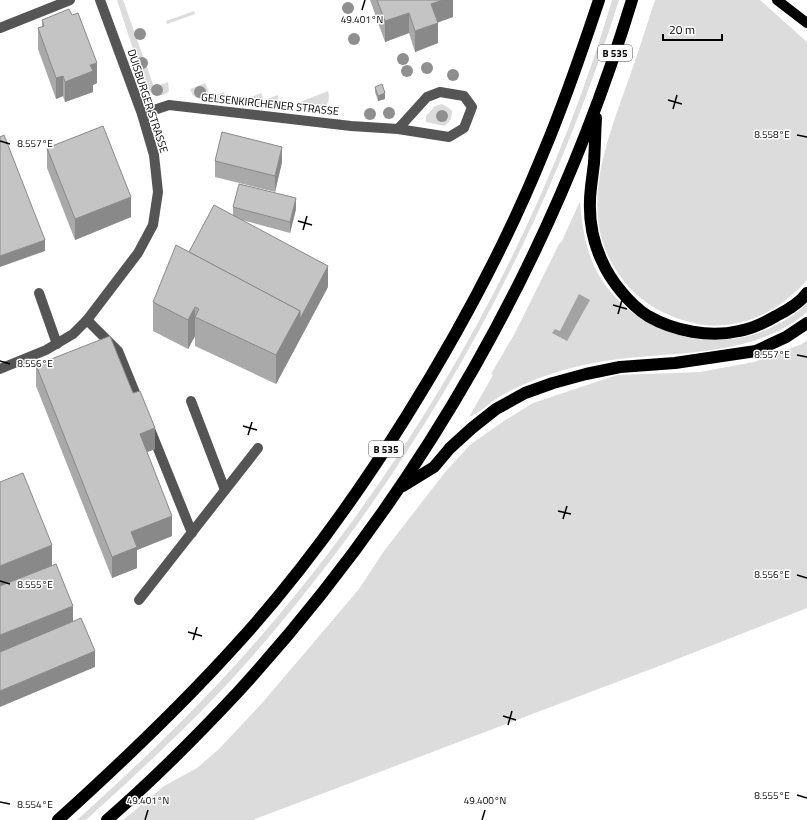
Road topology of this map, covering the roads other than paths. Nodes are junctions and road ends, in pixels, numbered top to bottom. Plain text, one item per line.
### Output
1 (70, 0) edge
2 (100, 0) edge
3 (599, 0) edge
4 (632, 0) edge
5 (777, 0) edge
6 (807, 23) edge
7 (0, 28) edge
8 (596, 106) junction
9 (142, 114) junction
10 (398, 129) junction
11 (39, 293) dead end
12 (807, 293) edge
13 (87, 320) junction
14 (807, 323) edge
15 (58, 344) junction
16 (0, 368) edge
17 (191, 401) dead end
18 (258, 448) dead end
19 (400, 488) junction
20 (225, 490) junction
21 (192, 533) junction
22 (139, 600) dead end
23 (58, 820) edge
24 (107, 820) edge

1 - 7 street
2 - 9 street, DUISBURGER STRASSE
3 - 23 highway, B 535
4 - 8 highway, B 535
5 - 6 main road
8 - 12 highway
8 - 19 highway, B 535
9 - 10 street, GELSENKIRCHENER STRASSE
9 - 13 street, DUISBURGER STRASSE
10 - 10 street, GELSENKIRCHENER STRASSE
11 - 15 street
13 - 15 street, DUISBURGER STRASSE
13 - 21 street
14 - 19 highway
15 - 16 street, DUISBURGER STRASSE
17 - 20 street
18 - 20 street
19 - 24 highway, B 535
20 - 21 street
21 - 22 street

